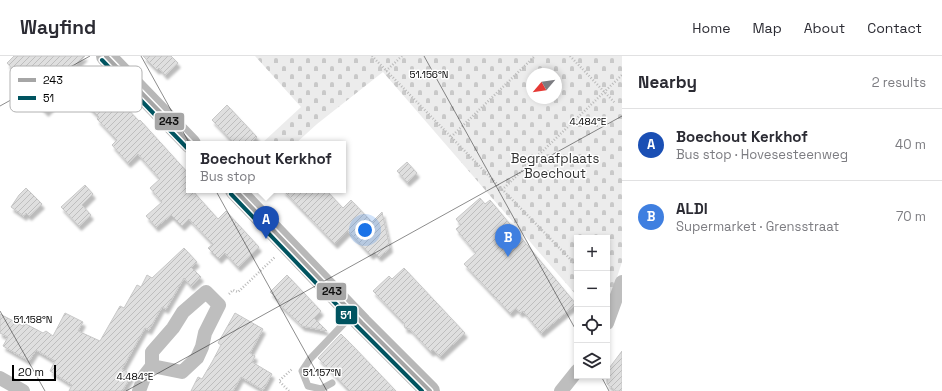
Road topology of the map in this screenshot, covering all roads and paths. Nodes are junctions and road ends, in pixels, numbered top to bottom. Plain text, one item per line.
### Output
1 (106, 56) edge
2 (372, 56) edge
3 (402, 56) edge
4 (534, 56) edge
5 (570, 56) edge
6 (116, 66) edge
7 (386, 71) junction
8 (622, 75) edge
9 (604, 92) junction
10 (142, 94) edge
11 (615, 103) dead end
12 (451, 137) junction
13 (187, 141) edge
14 (502, 190) junction
15 (238, 193) edge
16 (288, 245) junction
17 (574, 263) edge
18 (622, 282) edge
19 (219, 305) junction
20 (354, 314) junction
21 (610, 315) edge
22 (152, 366) junction
23 (574, 375) edge
24 (0, 378) edge
25 (332, 383) dead end
26 (23, 391) edge
27 (139, 391) edge
28 (430, 391) edge
29 (561, 391) edge

1 - 6 street
2 - 7 path
3 - 7 path
4 - 12 path
5 - 9 path
7 - 12 path
8 - 9 path
9 - 11 path
9 - 14 path
10 - 13 street
12 - 14 path
14 - 17 path
15 - 16 street
16 - 19 path
16 - 20 street
18 - 21 street
19 - 22 street
19 - 22 street
20 - 25 lane
20 - 28 street
22 - 27 street
23 - 29 street
24 - 26 street

